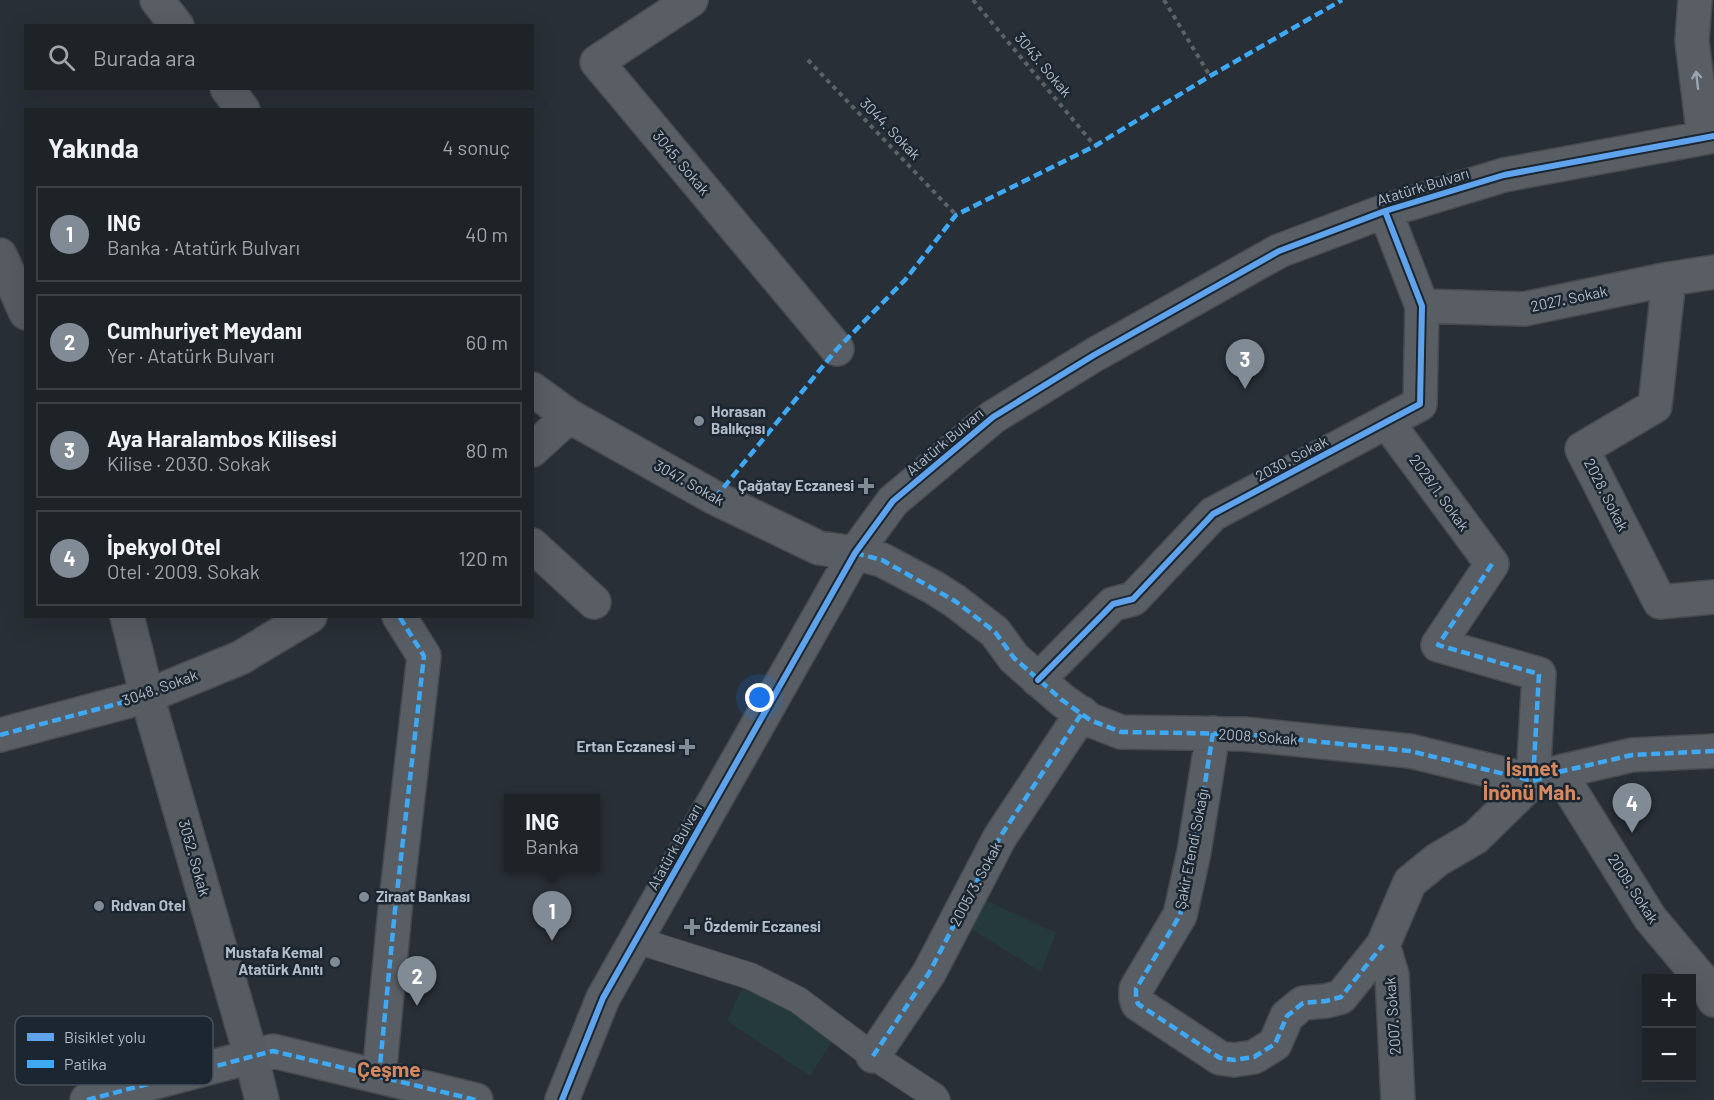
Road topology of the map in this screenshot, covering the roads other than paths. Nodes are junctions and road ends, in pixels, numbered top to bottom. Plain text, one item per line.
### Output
1 (157, 0) edge
2 (691, 0) edge
3 (1695, 0) edge
4 (175, 24) edge
5 (1703, 36) edge
6 (228, 90) edge
7 (242, 108) edge
8 (1709, 137) edge
9 (1384, 211) junction
10 (0, 255) edge
11 (1714, 272) edge
12 (1669, 279) junction
13 (16, 296) edge
14 (1422, 306) junction
15 (837, 349) dead end
16 (534, 390) edge
17 (569, 416) junction
18 (1387, 422) junction
19 (534, 448) edge
20 (534, 547) edge
21 (855, 553) junction
22 (1714, 597) edge
23 (594, 602) dead end
24 (128, 618) edge
25 (307, 618) edge
26 (400, 618) edge
27 (1038, 680) junction
28 (147, 696) junction
29 (1082, 713) junction
30 (1213, 733) junction
31 (0, 735) edge
32 (1714, 750) edge
33 (1546, 776) junction
34 (636, 940) junction
35 (1383, 945) junction
36 (1712, 991) edge
37 (251, 1056) junction
38 (873, 1056) junction
39 (213, 1066) edge
40 (379, 1076) junction
41 (143, 1085) edge
42 (87, 1100) edge
43 (262, 1100) edge
44 (476, 1100) edge
45 (562, 1100) edge
46 (938, 1100) edge
47 (1398, 1100) edge

1 - 4 street
2 - 15 street, 3045. Sokak
3 - 5 street
8 -> 5 street
6 - 7 street
8 - 9 street, Atatürk Bulvarı
9 - 14 street, 2030. Sokak
9 - 21 street, Atatürk Bulvarı
10 - 13 street
11 - 12 street, 2027. Sokak
12 - 14 street, 2027. Sokak
12 - 22 street, 2028. Sokak
14 - 18 street, 2030. Sokak
16 - 17 street, 3047. Sokak
17 - 19 street
17 - 21 street, 3047. Sokak
18 - 27 street, 2030. Sokak
18 - 33 street, 2028/1. Sokak
20 - 23 street
21 - 27 street, 2008. Sokak
21 - 34 street, Atatürk Bulvarı
24 - 28 street, 3052. Sokak
25 - 28 street, 3048. Sokak
26 - 40 street
27 - 29 street, 2008. Sokak
28 - 31 street, 3048. Sokak
28 - 37 street, 3052. Sokak
29 - 30 street, 2008. Sokak
29 - 38 street, 2005/3. Sokak
30 - 33 street, 2008. Sokak
30 - 35 street, Şakir Efendi Sokağı
32 - 33 street, 2008. Sokak
33 - 35 street
33 - 36 street, 2009. Sokak
34 - 38 lane
34 - 45 street, Atatürk Bulvarı
35 - 47 street, 2007. Sokak
37 - 39 street
37 - 40 street
37 - 43 street, 3052. Sokak
38 - 46 lane
40 - 44 street
41 - 42 street

